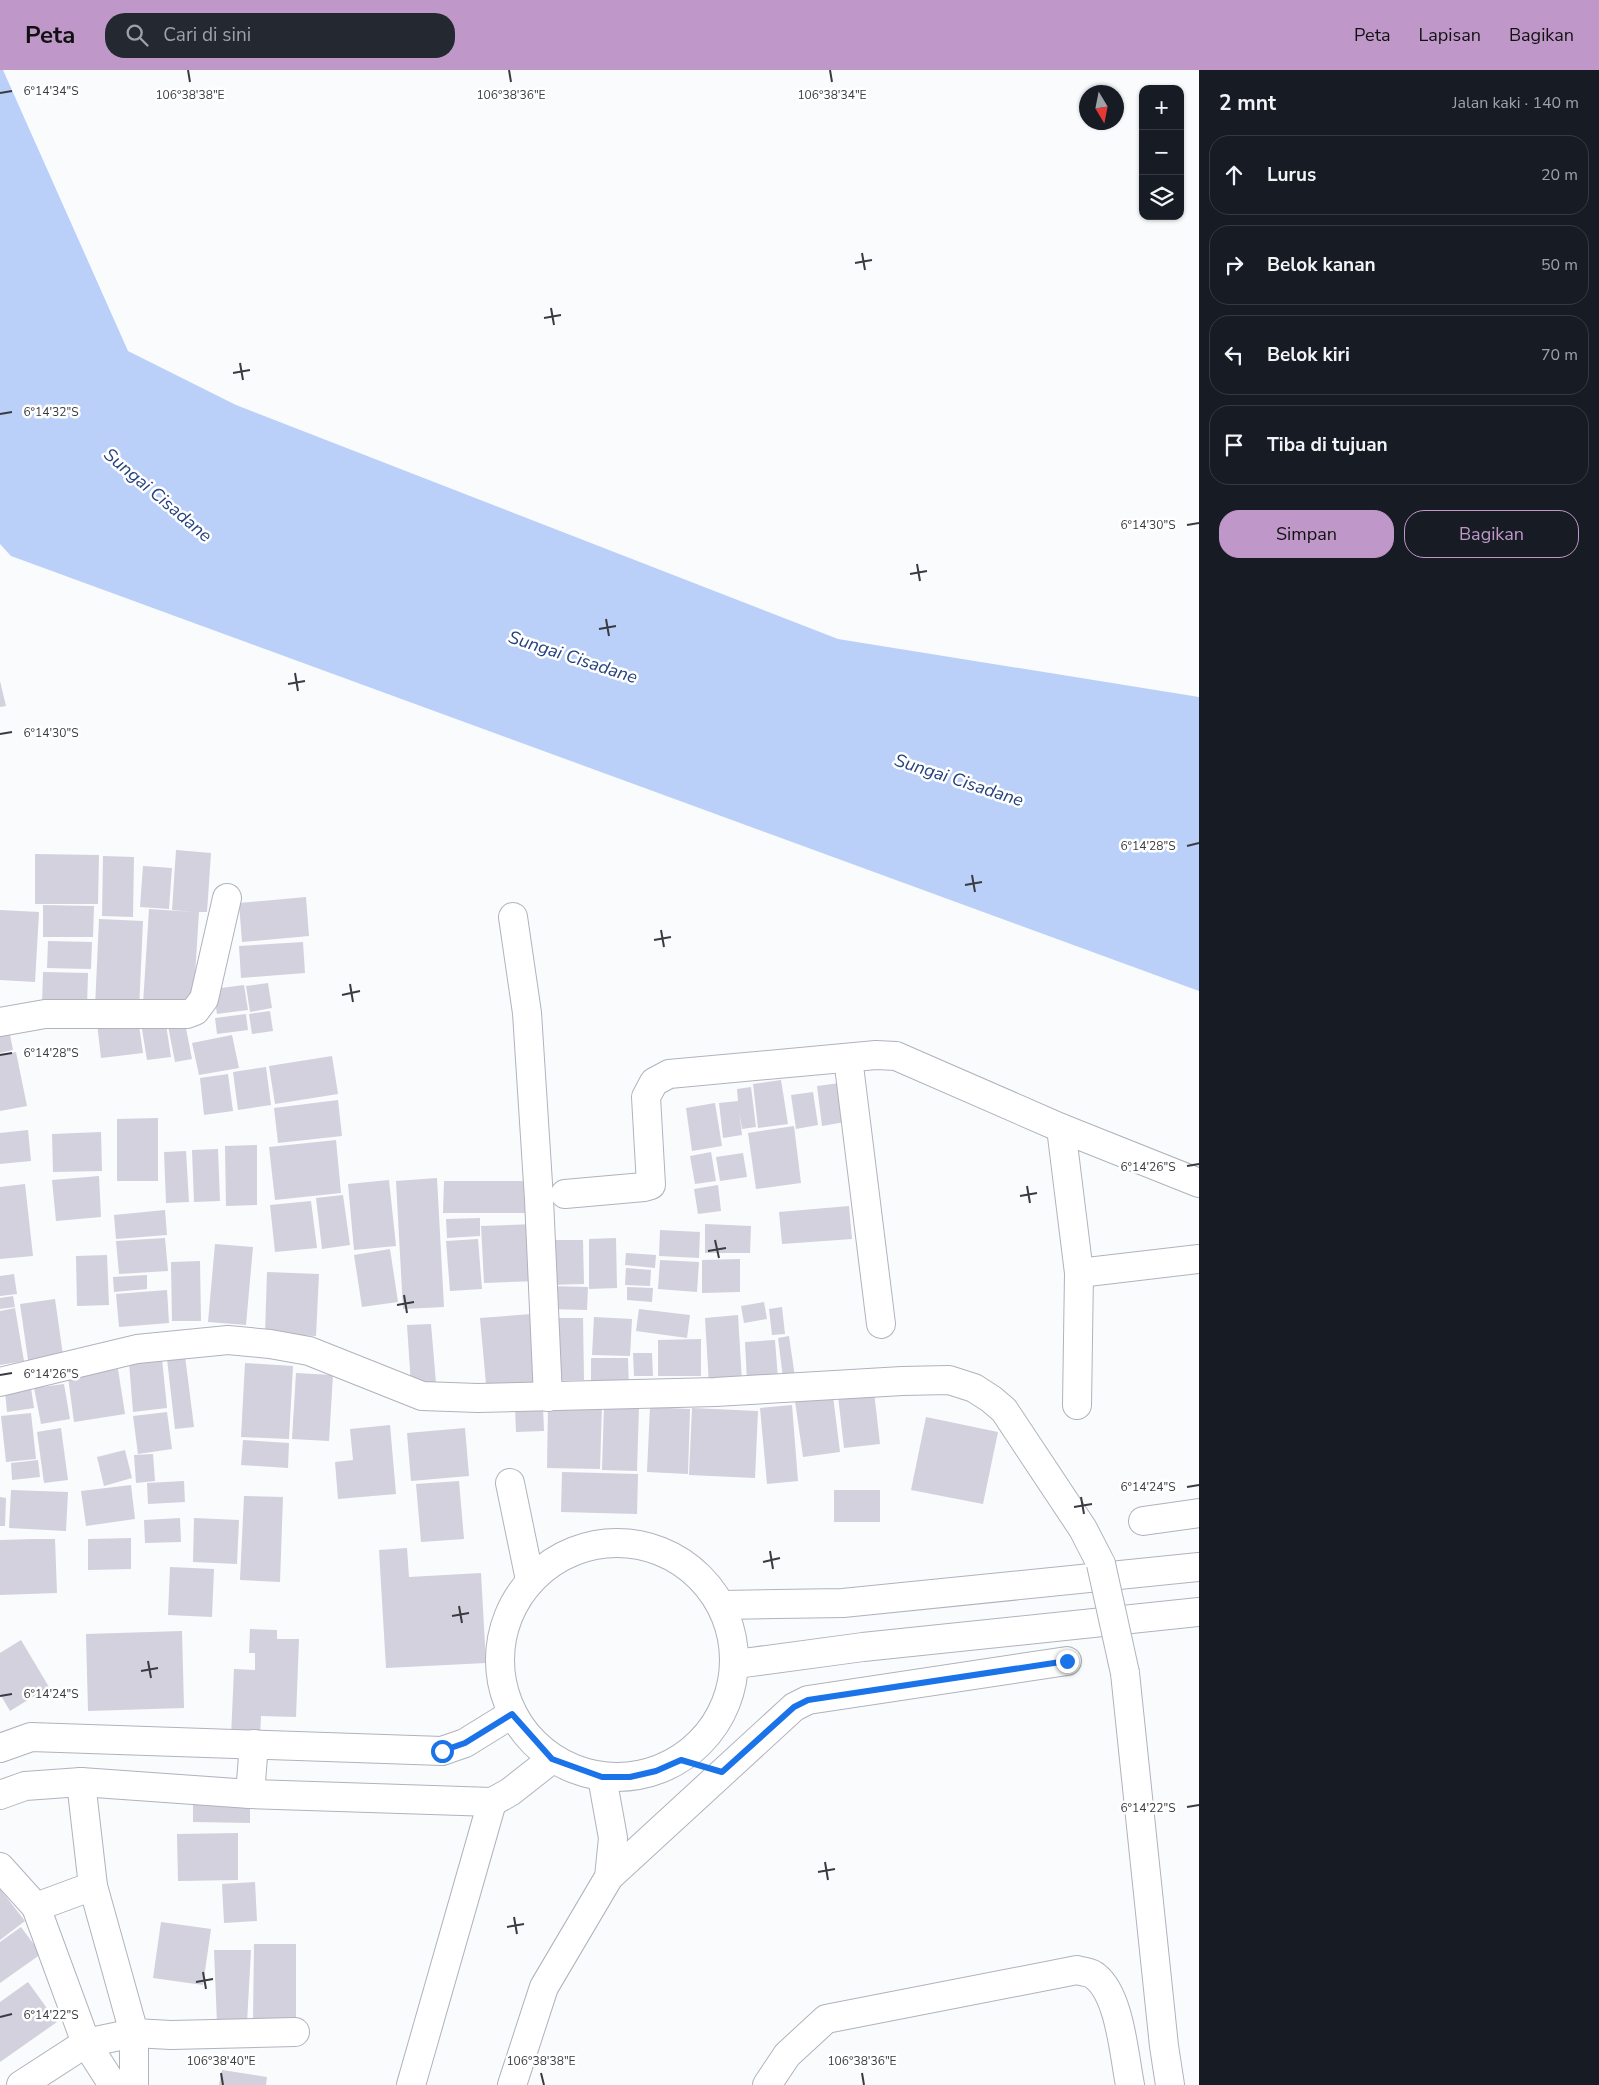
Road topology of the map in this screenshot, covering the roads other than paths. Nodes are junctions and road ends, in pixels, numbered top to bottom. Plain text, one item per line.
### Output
1 (227, 898) dead end
2 (513, 917) dead end
3 (0, 1022) edge
4 (848, 1058) junction
5 (1061, 1128) junction
6 (1199, 1183) edge
7 (565, 1194) dead end
8 (1199, 1259) edge
9 (1079, 1273) junction
10 (880, 1324) dead end
11 (0, 1382) edge
12 (548, 1397) junction
13 (1077, 1405) dead end
14 (510, 1483) dead end
15 (1199, 1513) edge
16 (1143, 1521) dead end
17 (1199, 1567) edge
18 (530, 1580) junction
19 (722, 1605) junction
20 (1199, 1612) edge
21 (1067, 1661) dead end
22 (736, 1664) junction
23 (512, 1714) junction
24 (254, 1744) junction
25 (0, 1748) edge
26 (552, 1759) junction
27 (681, 1760) junction
28 (722, 1772) junction
29 (602, 1777) junction
30 (81, 1782) junction
31 (0, 1794) edge
32 (250, 1794) junction
33 (492, 1802) junction
34 (0, 1867) edge
35 (608, 1877) junction
36 (93, 1886) junction
37 (36, 1907) junction
38 (294, 2032) dead end
39 (134, 2033) junction
40 (86, 2043) junction
41 (21, 2085) edge
42 (113, 2085) edge
43 (134, 2085) edge
44 (411, 2085) edge
45 (512, 2085) edge
46 (767, 2085) edge
47 (1130, 2085) edge
48 (1170, 2085) edge

1 - 3 street
2 - 12 street
4 - 5 street
4 - 7 street
4 - 10 street
5 - 6 street
5 - 9 street
8 - 9 street
9 - 13 street
11 - 12 street
12 - 48 street, bridge
14 - 18 street
15 - 16 street
17 - 19 street
18 - 19 street
18 - 23 street
19 - 22 street
20 - 22 street
21 - 28 street
22 - 27 street
23 - 24 street
23 - 26 street
24 - 25 street
24 - 32 street
26 - 29 street
26 - 33 street
27 - 28 street
27 - 29 street
28 - 35 street
29 - 35 street
30 - 31 street
30 - 32 street
30 - 36 street
32 - 33 street
33 - 44 street
34 - 37 street
35 - 45 street
36 - 37 street
36 - 39 street
37 - 40 street
38 - 39 street
39 - 40 street
39 - 43 street
40 - 41 street
40 - 42 street
46 - 47 street

